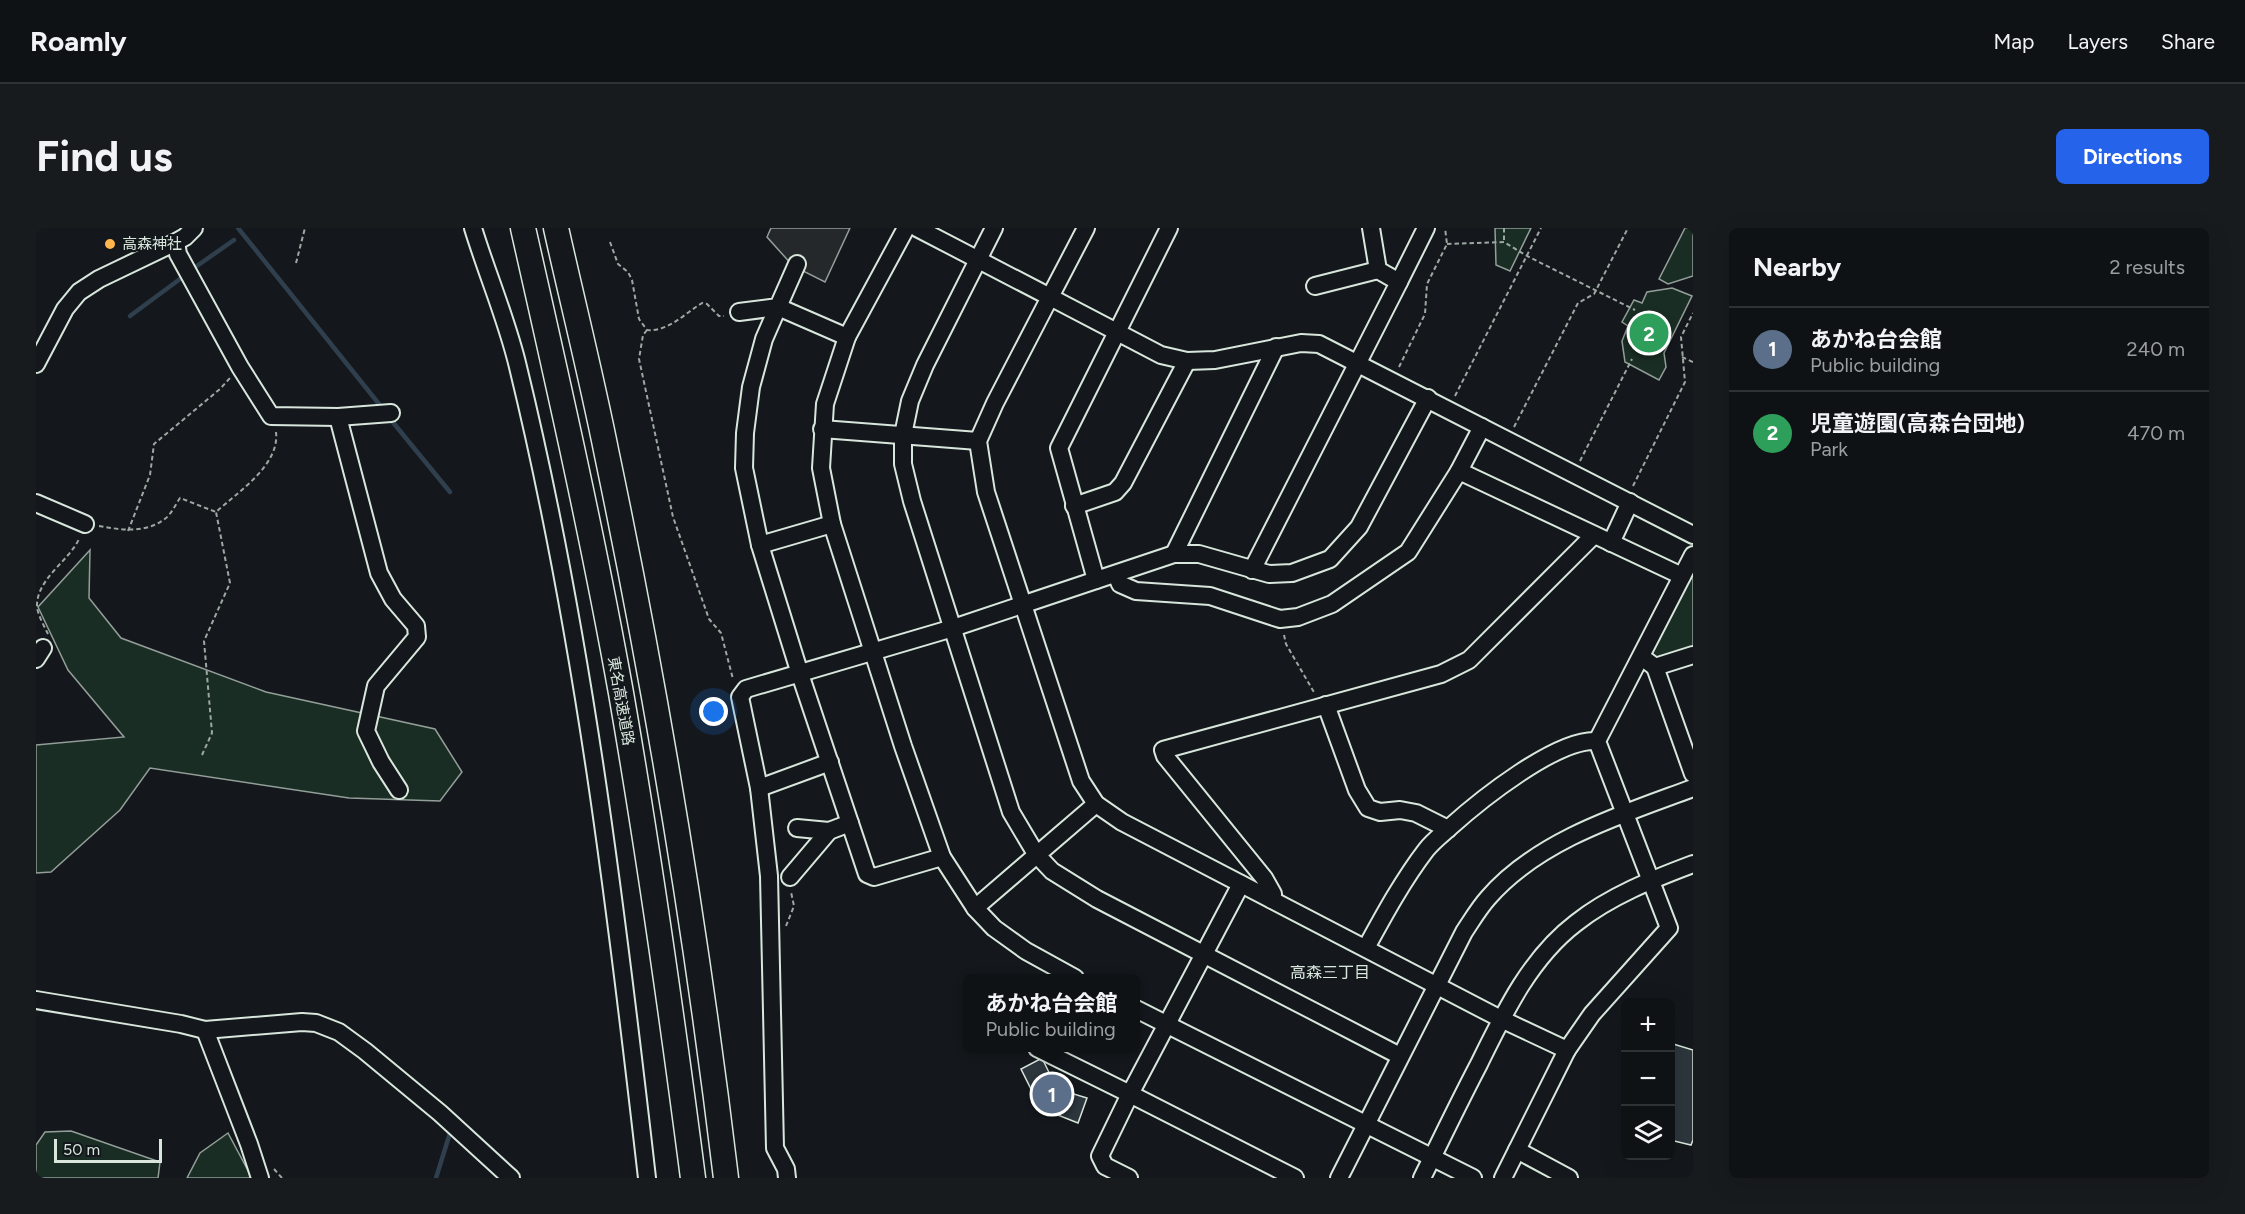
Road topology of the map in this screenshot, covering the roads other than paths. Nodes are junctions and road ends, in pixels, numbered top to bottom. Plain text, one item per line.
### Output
1 (194, 228) edge
2 (473, 228) edge
3 (523, 228) edge
4 (556, 228) edge
5 (906, 228) edge
6 (917, 228) edge
7 (993, 228) edge
8 (1086, 228) edge
9 (1169, 228) edge
10 (1371, 228) edge
11 (1426, 228) edge
12 (176, 242) junction
13 (977, 260) junction
14 (797, 264) dead end
15 (1378, 270) junction
16 (1399, 282) junction
17 (1316, 286) dead end
18 (1050, 297) junction
19 (778, 307) junction
20 (739, 312) road end
21 (1117, 331) junction
22 (847, 337) junction
23 (1276, 346) junction
24 (1187, 361) junction
25 (1357, 362) junction
26 (36, 364) edge
27 (1428, 398) junction
28 (391, 413) dead end
29 (338, 417) junction
30 (1482, 427) junction
31 (822, 429) junction
32 (903, 435) junction
33 (978, 441) junction
34 (1459, 471) junction
35 (1628, 502) junction
36 (36, 503) edge
37 (1074, 506) junction
38 (86, 524) road end
39 (832, 524) junction
40 (1594, 535) junction
41 (1693, 535) edge
42 (1611, 543) junction
43 (760, 545) junction
44 (1174, 554) junction
45 (1693, 555) edge
46 (1252, 570) junction
47 (1116, 574) junction
48 (1682, 576) junction
49 (1096, 579) junction
50 (1023, 606) junction
51 (953, 628) junction
52 (873, 651) junction
53 (1693, 655) edge
54 (1641, 656) junction
55 (1655, 668) junction
56 (800, 674) junction
57 (1324, 706) junction
58 (1597, 741) junction
59 (830, 762) junction
60 (1693, 774) edge
61 (759, 788) junction
62 (1693, 788) edge
63 (399, 790) dead end
64 (1096, 804) junction
65 (1626, 813) junction
66 (850, 823) junction
67 (797, 828) dead end
68 (1448, 829) junction
69 (829, 831) junction
70 (1036, 854) junction
71 (942, 857) junction
72 (1693, 864) edge
73 (790, 877) road end
74 (1652, 880) junction
75 (1241, 885) junction
76 (1272, 900) junction
77 (975, 908) junction
78 (1366, 948) junction
79 (1204, 955) junction
80 (1062, 974) edge
81 (1436, 985) junction
82 (36, 1000) edge
83 (1140, 1011) edge
84 (1501, 1019) junction
85 (1167, 1025) junction
86 (205, 1030) junction
87 (1567, 1050) junction
88 (1047, 1052) edge
89 (1400, 1056) junction
90 (1130, 1094) junction
91 (1366, 1125) junction
92 (1517, 1150) junction
93 (1432, 1157) junction
94 (260, 1178) edge
95 (511, 1178) edge
96 (647, 1178) edge
97 (693, 1178) edge
98 (726, 1178) edge
99 (787, 1178) edge
100 (1129, 1178) edge
101 (1295, 1178) edge
102 (1339, 1178) edge
103 (1422, 1178) edge
104 (1473, 1178) edge
105 (1503, 1178) edge
106 (1569, 1178) edge

1 - 12 street
2 - 96 street
3 - 97 highway, 東名高速道路
4 - 98 highway
5 - 22 street
6 - 13 street
7 - 13 street
8 - 18 street
9 - 21 street
10 - 15 street
11 - 16 street
12 - 26 street
12 - 29 street
13 - 18 street
13 - 32 street
14 - 19 street
15 - 16 street
15 - 17 street
16 - 25 street
18 - 21 street
18 - 33 street
19 - 20 street
19 - 22 street
19 - 43 street
21 - 24 street
21 - 37 street
22 - 31 street
23 - 24 street
23 - 25 street
23 - 44 street
24 - 37 street
25 - 27 street
25 - 46 street
27 - 30 street
27 - 46 street
28 - 29 street
29 - 63 street
30 - 34 street
30 - 35 street
31 - 32 street
31 - 39 street
32 - 33 street
32 - 51 street
33 - 50 street
34 - 40 street
34 - 47 street
35 - 41 street
35 - 42 street
36 - 38 street
37 - 49 street
39 - 43 street
39 - 52 street
40 - 42 street
40 - 57 street
42 - 48 street
43 - 56 street
44 - 46 street
44 - 47 street
45 - 48 street
47 - 49 street
48 - 54 street
49 - 50 street
50 - 51 street
50 - 64 street
51 - 52 street
51 - 70 street
52 - 56 street
52 - 71 street
53 - 55 street
54 - 55 street
54 - 58 street
55 - 60 street
56 - 59 street
56 - 61 street
57 - 68 street
57 - 76 street
58 - 65 street
58 - 68 street
59 - 61 street
59 - 66 street
61 - 99 street
62 - 65 street
64 - 70 street
64 - 75 street
65 - 74 street
65 - 81 street
66 - 69 street
66 - 71 street
67 - 69 street
68 - 78 street
69 - 73 street
70 - 77 street
70 - 79 street
71 - 77 street
72 - 74 street
74 - 84 street
74 - 87 street
75 - 76 street
75 - 79 street
76 - 78 street
77 - 80 street
78 - 81 street
79 - 85 street
79 - 89 street
81 - 84 street
81 - 89 street
82 - 86 street
83 - 85 street
84 - 87 street
84 - 93 street
85 - 90 street
85 - 91 street
86 - 94 street
86 - 95 street
87 - 92 street
88 - 90 street
89 - 91 street
90 - 100 street
90 - 101 street
91 - 93 street
91 - 102 street
92 - 105 street
92 - 106 street
93 - 103 street
93 - 104 street

